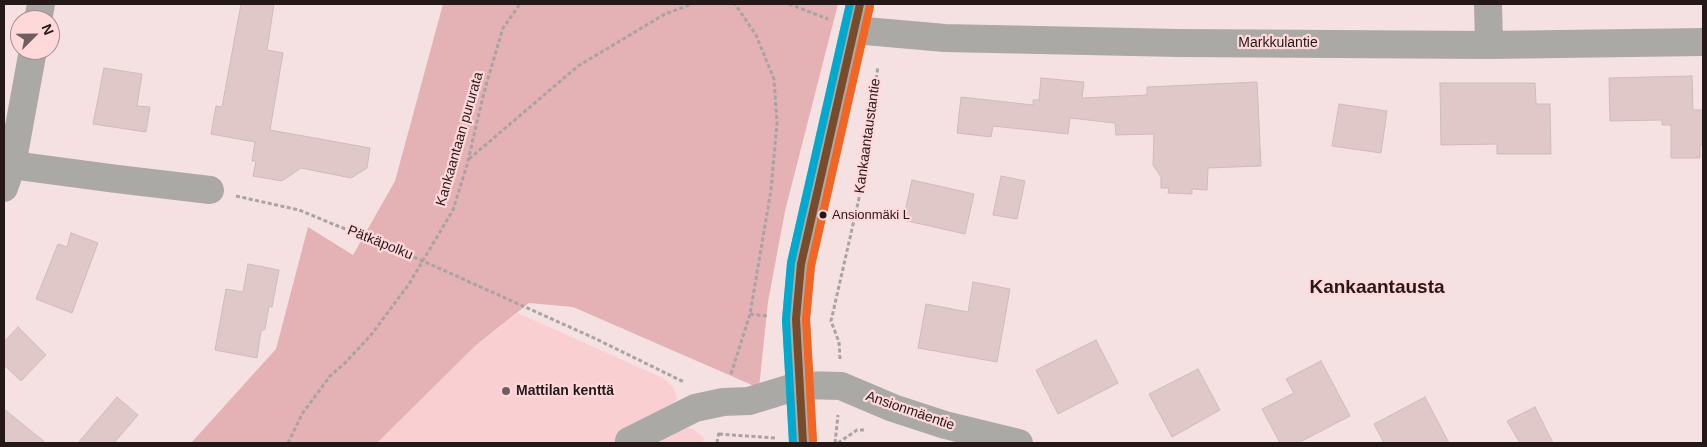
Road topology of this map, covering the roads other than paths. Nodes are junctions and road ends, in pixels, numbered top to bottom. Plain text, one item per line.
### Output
1 (860, 4) edge
2 (1488, 4) edge
3 (854, 30) junction
4 (1703, 42) edge
5 (1489, 45) junction
6 (31, 60) edge
7 (8, 176) edge
8 (210, 190) road end
9 (801, 384) junction
10 (629, 441) dead end
11 (803, 442) edge
12 (1019, 443) edge

1 - 3 street
2 - 5 street
3 - 5 street, Markkulantie
3 - 9 street
4 - 5 street, Markkulantie
6 - 7 street
7 - 8 street
9 - 10 street
9 - 11 street
9 - 12 street, Ansionmäentie

